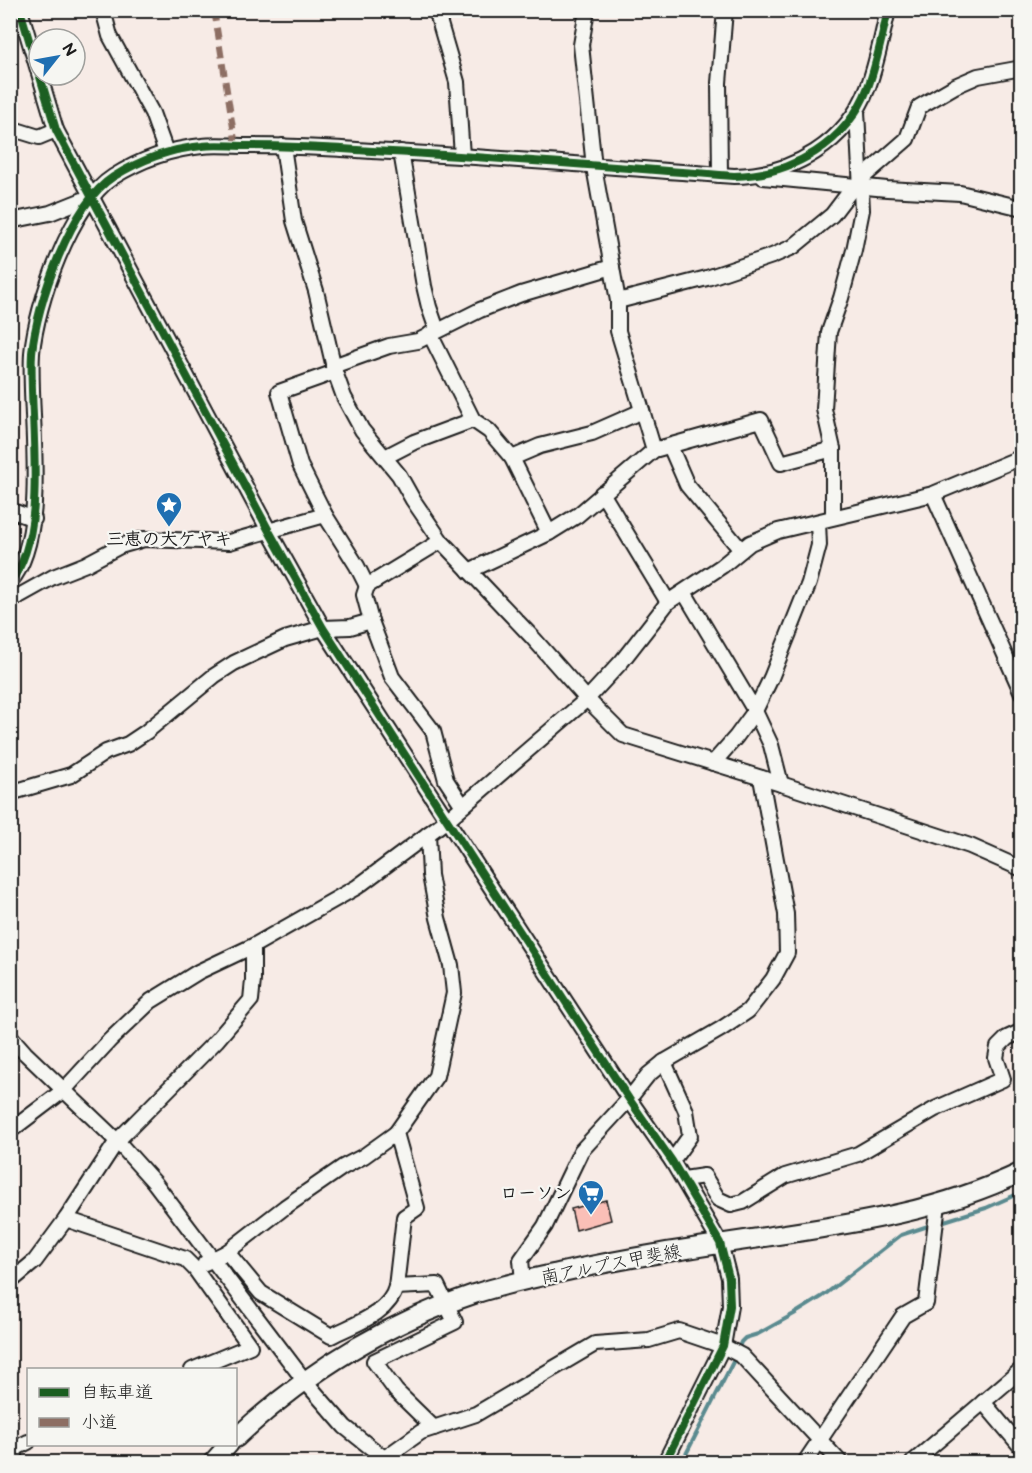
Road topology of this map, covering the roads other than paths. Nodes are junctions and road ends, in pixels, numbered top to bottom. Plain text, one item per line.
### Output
1 (21, 10) edge
2 (103, 10) edge
3 (436, 10) edge
4 (587, 10) edge
5 (725, 10) edge
6 (888, 10) edge
7 (1022, 68) edge
8 (857, 111) junction
9 (10, 128) edge
10 (56, 130) junction
11 (283, 146) junction
12 (166, 152) junction
13 (401, 152) junction
14 (462, 156) junction
15 (594, 167) junction
16 (720, 175) junction
17 (752, 176) junction
18 (859, 184) junction
19 (90, 197) junction
20 (1022, 208) edge
21 (10, 221) edge
22 (612, 267) junction
23 (618, 301) junction
24 (434, 332) junction
25 (334, 369) junction
26 (642, 411) junction
27 (473, 420) junction
28 (670, 446) junction
29 (832, 449) junction
30 (654, 450) junction
31 (385, 457) junction
32 (1022, 457) edge
33 (512, 458) junction
34 (602, 494) junction
35 (933, 494) junction
36 (10, 510) edge
37 (325, 515) junction
38 (833, 517) junction
39 (34, 519) junction
40 (818, 522) junction
41 (269, 531) junction
42 (549, 533) junction
43 (441, 541) junction
44 (741, 550) junction
45 (469, 571) junction
46 (10, 582) edge
47 (367, 586) junction
48 (684, 592) junction
49 (10, 601) edge
50 (668, 602) junction
51 (371, 621) junction
52 (323, 628) junction
53 (1022, 693) edge
54 (587, 699) junction
55 (755, 711) junction
56 (713, 763) junction
57 (761, 778) junction
58 (781, 784) junction
59 (10, 793) edge
60 (463, 806) junction
61 (447, 820) junction
62 (429, 834) junction
63 (1022, 869) edge
64 (253, 946) junction
65 (1022, 1031) edge
66 (10, 1036) edge
67 (664, 1062) junction
68 (64, 1090) junction
69 (629, 1099) junction
70 (10, 1131) edge
71 (396, 1133) junction
72 (117, 1141) junction
73 (672, 1161) junction
74 (1022, 1172) edge
75 (684, 1179) junction
76 (939, 1204) junction
77 (66, 1220) junction
78 (720, 1244) junction
79 (227, 1252) junction
80 (212, 1259) junction
81 (195, 1269) junction
82 (523, 1281) junction
83 (10, 1282) edge
84 (396, 1287) junction
85 (447, 1304) junction
86 (723, 1346) junction
87 (197, 1368) edge
88 (1022, 1369) edge
89 (304, 1380) junction
90 (983, 1402) junction
91 (434, 1428) junction
92 (237, 1437) edge
93 (820, 1441) junction
94 (27, 1443) edge
95 (227, 1446) edge
96 (1022, 1448) edge
97 (13, 1452) edge
98 (384, 1461) edge
99 (213, 1462) edge
100 (665, 1462) edge
101 (805, 1462) edge
102 (840, 1462) edge
103 (914, 1462) edge

1 - 10 street
2 - 12 street
3 - 14 street
4 - 15 street
5 - 16 street
6 - 8 street
7 - 18 street
8 - 17 street
8 - 18 street
9 - 10 street
10 - 19 street
11 - 12 street
11 - 13 street
11 - 25 street
12 - 19 street
13 - 14 street
13 - 24 street
14 - 15 street
15 - 16 street
15 - 22 street
16 - 17 street
17 - 18 street
18 - 20 street
18 - 23 street
18 - 29 street
19 - 21 street
19 - 39 street
19 - 41 street
22 - 23 street
22 - 24 street
23 - 26 street
24 - 25 street
24 - 27 street
25 - 31 street
25 - 37 street
26 - 30 street
26 - 33 street
27 - 31 street
27 - 33 street
28 - 29 street
28 - 30 street
28 - 44 street
29 - 38 street
30 - 34 street
31 - 43 street
32 - 35 street
33 - 42 street
34 - 42 street
34 - 50 street
35 - 38 street
35 - 53 street
36 - 39 street
37 - 41 street
37 - 47 street
38 - 40 street
39 - 46 street
40 - 44 street
40 - 55 street
41 - 49 street
41 - 52 street
42 - 45 street
43 - 45 street
43 - 47 street
44 - 48 street
45 - 54 street
47 - 51 street
48 - 50 street
48 - 55 street
50 - 54 street
51 - 52 street
51 - 60 street
52 - 59 street
52 - 61 street
54 - 56 street
54 - 60 street
55 - 56 street
55 - 58 street
56 - 57 street
57 - 58 street
57 - 67 street
58 - 63 street
60 - 61 street
61 - 62 street
61 - 69 street
62 - 64 street
62 - 71 street
64 - 68 street
64 - 72 street
65 - 75 street
66 - 68 street
67 - 69 street
67 - 73 street
68 - 70 street
68 - 72 street
69 - 73 street
69 - 82 street
71 - 79 street
71 - 84 street
72 - 77 street
72 - 80 street
73 - 75 street
74 - 76 main road, 南アルプス甲斐線
75 - 78 street
76 - 78 main road, 南アルプス甲斐線
76 - 93 street
77 - 81 street
77 - 83 street
78 - 82 main road, 南アルプス甲斐線
78 - 86 street
79 - 80 street
79 - 84 street
80 - 81 street
80 - 89 street
81 - 87 street
82 - 85 main road, 南アルプス甲斐線
84 - 85 street
85 - 89 main road, 南アルプス甲斐線
85 - 91 street
86 - 91 street
86 - 93 street
86 - 100 street
88 - 90 street
89 - 92 main road, 南アルプス甲斐線
89 - 98 street
90 - 96 street
90 - 103 street
91 - 98 street
93 - 101 street
93 - 102 street
94 - 97 street
95 - 99 main road

